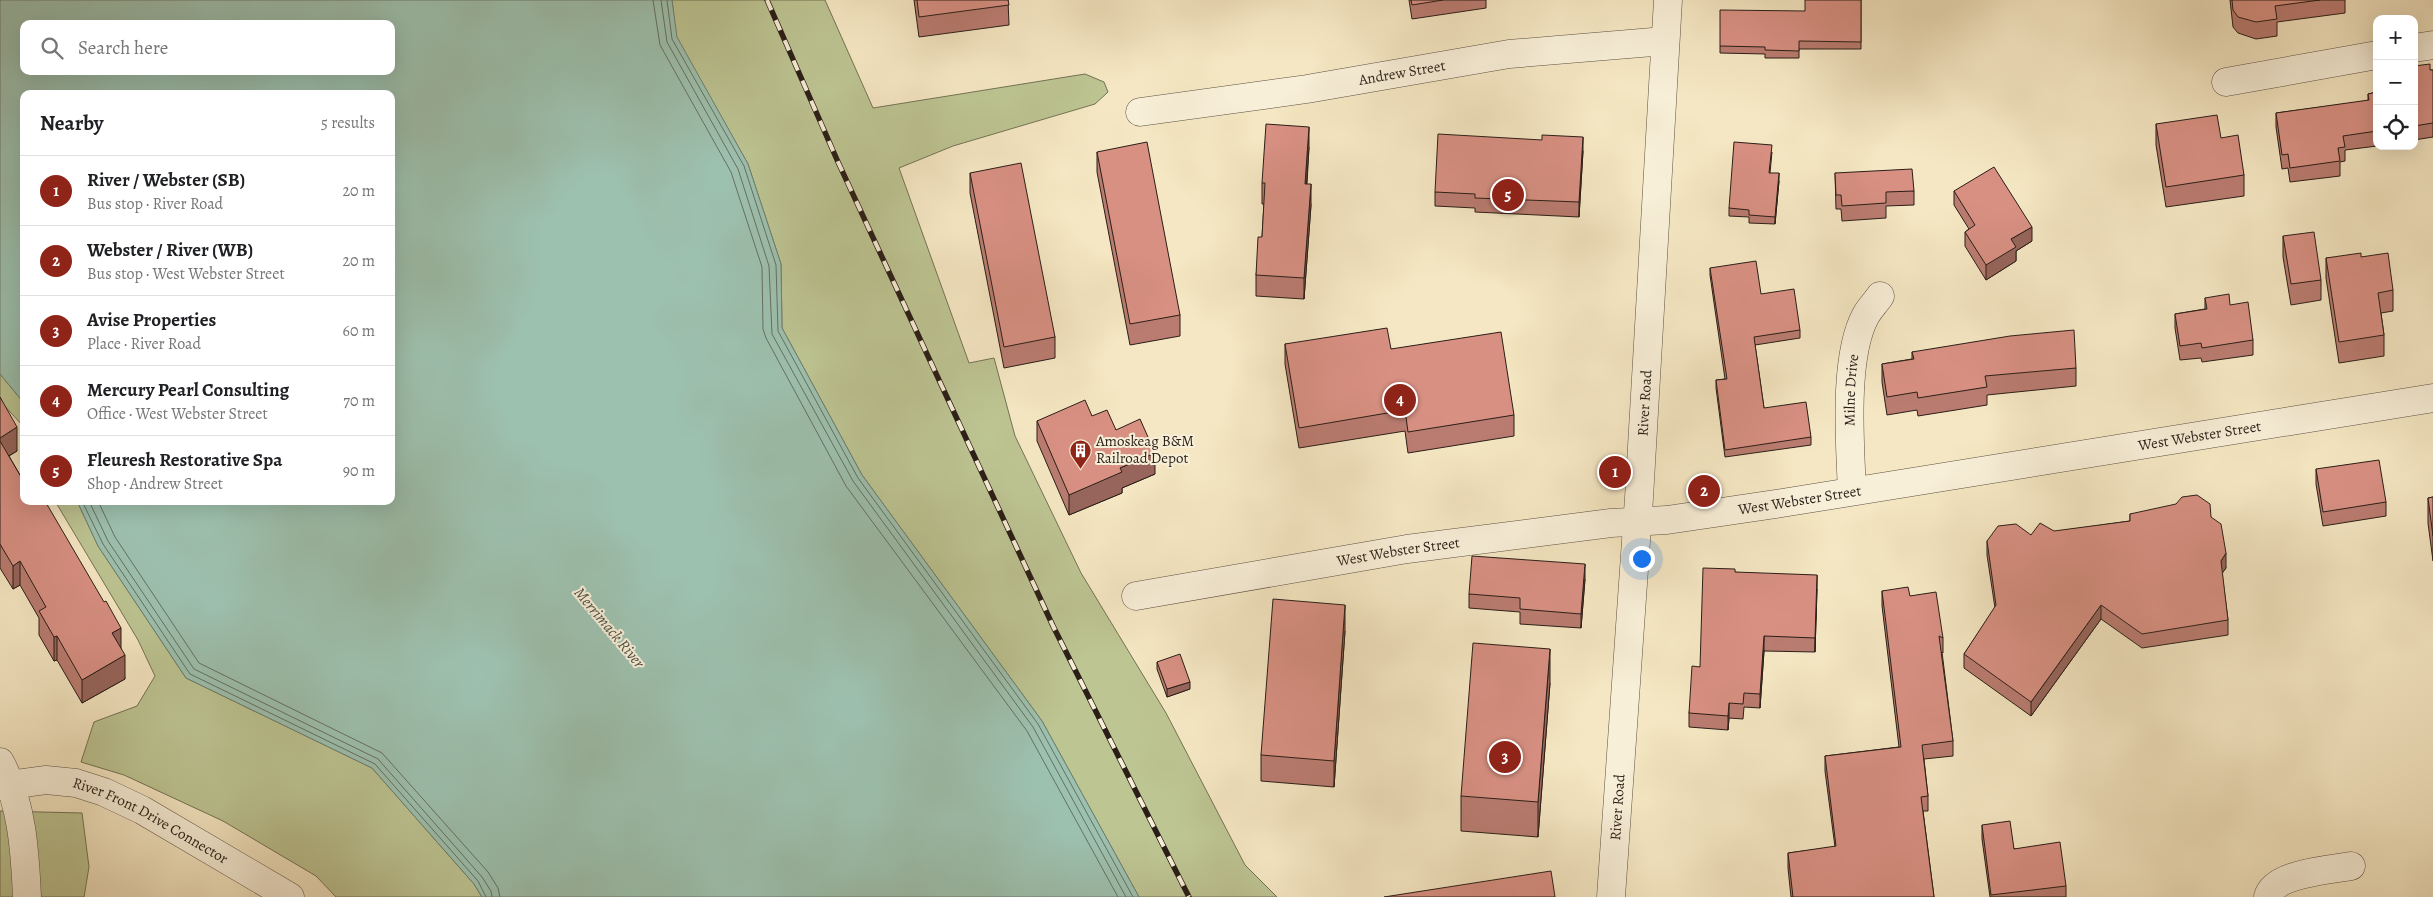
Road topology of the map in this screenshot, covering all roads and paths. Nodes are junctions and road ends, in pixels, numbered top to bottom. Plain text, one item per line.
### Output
1 (1668, 0) edge
2 (1665, 41) junction
3 (2433, 45) edge
4 (2418, 47) edge
5 (2373, 56) edge
6 (2226, 82) dead end
7 (1140, 112) dead end
8 (1880, 296) dead end
9 (2433, 398) edge
10 (1852, 491) junction
11 (1637, 522) junction
12 (1136, 596) dead end
13 (4, 777) edge
14 (2351, 866) dead end
15 (27, 897) edge
16 (290, 897) edge
17 (1611, 897) edge
18 (2268, 897) edge

1 - 2 street, River Road
2 - 7 street, Andrew Street
2 - 11 street, River Road
3 - 4 street
5 - 6 street
8 - 10 street, Milne Drive
9 - 10 street, West Webster Street
10 - 11 street, West Webster Street
11 - 12 street, West Webster Street
11 - 17 street, River Road
13 - 15 street
13 - 16 street, River Front Drive Connector
14 - 18 street

